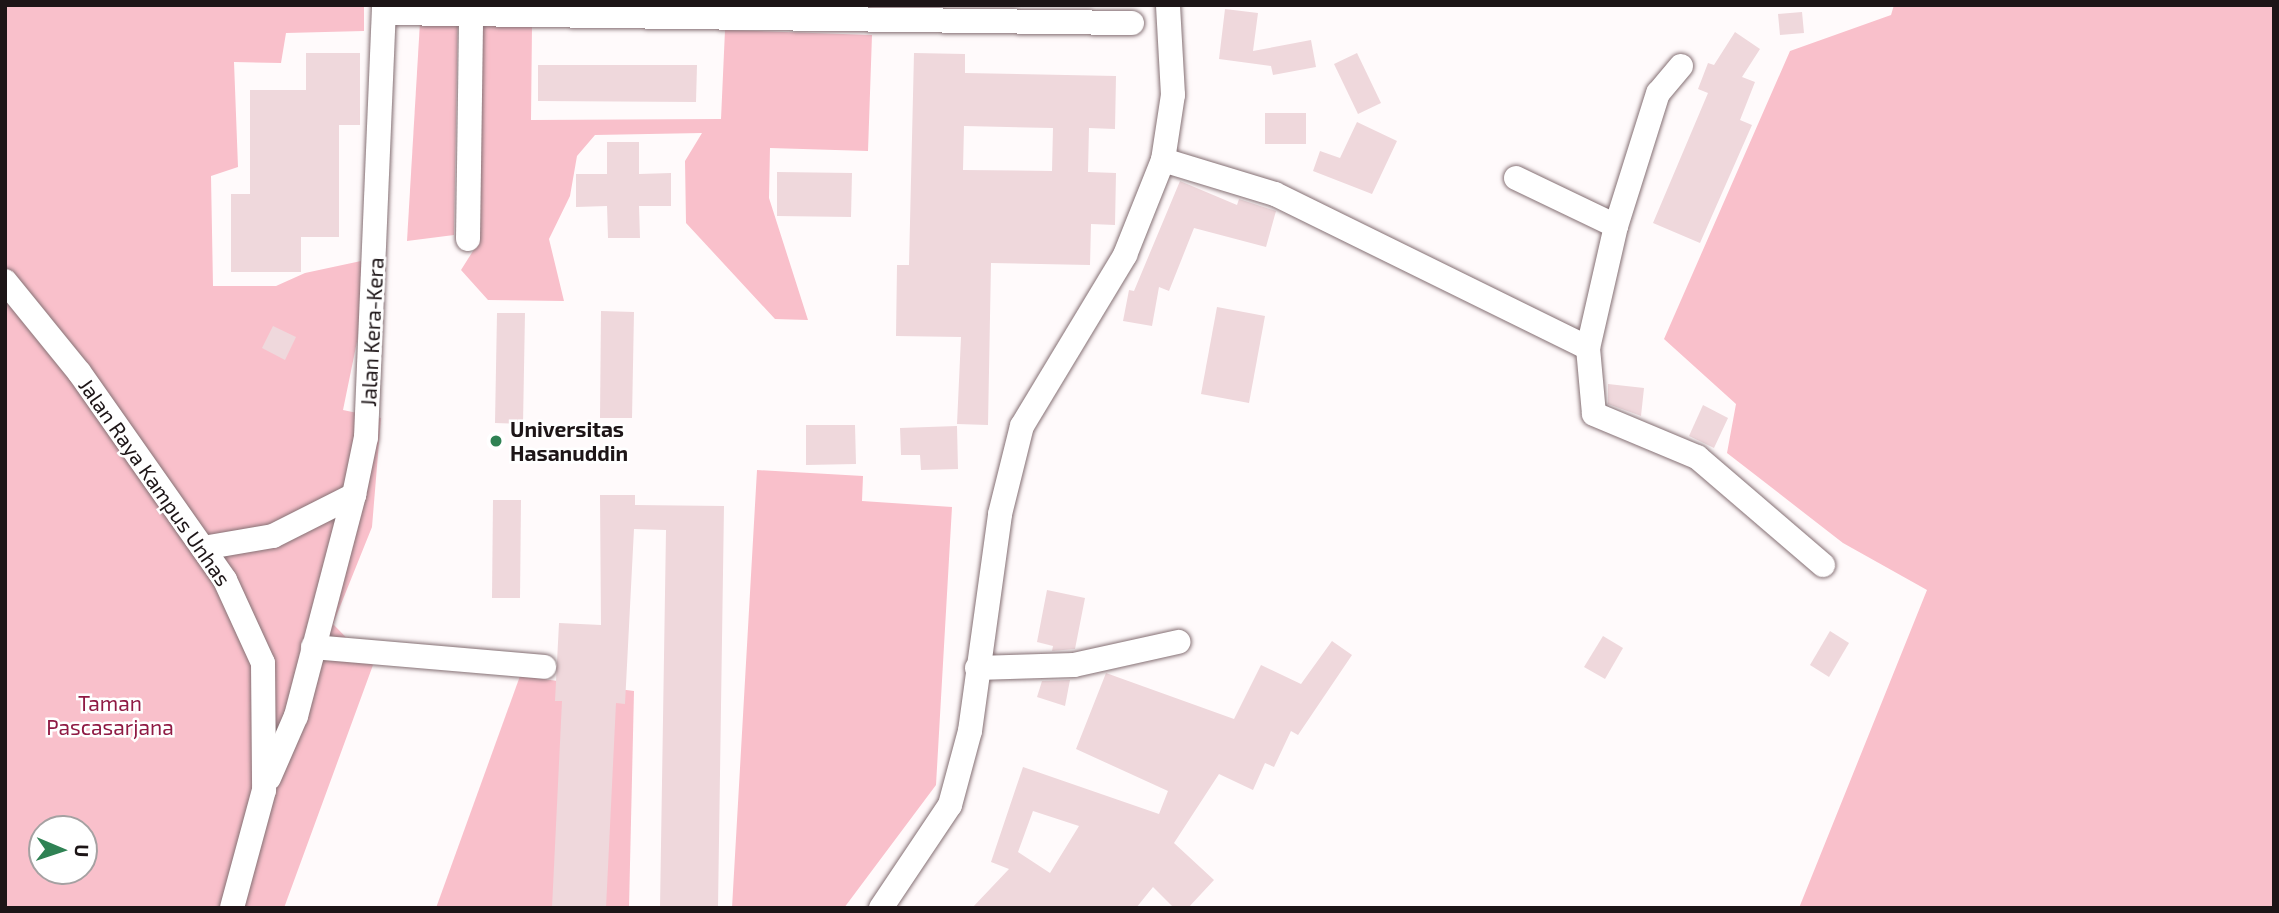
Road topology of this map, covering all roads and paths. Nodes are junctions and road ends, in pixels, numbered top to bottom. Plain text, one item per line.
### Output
1 (1168, 5) edge
2 (384, 9) edge
3 (699, 11) edge
4 (471, 14) junction
5 (1132, 23) dead end
6 (1681, 66) dead end
7 (1180, 167) junction
8 (1516, 178) dead end
9 (1616, 226) junction
10 (468, 239) dead end
11 (5, 281) edge
12 (1588, 348) junction
13 (354, 495) junction
14 (203, 548) junction
15 (1823, 565) dead end
16 (1178, 642) dead end
17 (313, 647) junction
18 (544, 667) dead end
19 (977, 668) junction
20 (264, 790) junction
21 (232, 908) edge
22 (881, 908) edge

1 - 7 street
2 - 4 street
2 - 13 street, Jalan Kera-Kera
3 - 4 street
3 - 5 street
4 - 10 street
6 - 9 street
7 - 12 street
7 - 19 street
8 - 9 street
9 - 12 street
11 - 14 street, Jalan Raya Kampus Unhas
12 - 15 street
13 - 14 street
13 - 17 street, Jalan Kera-Kera
14 - 20 street, Jalan Raya Kampus Unhas
16 - 19 street
17 - 18 street
17 - 20 street, Jalan Kera-Kera
19 - 22 street
20 - 21 street, Jalan Raya Kampus Unhas

